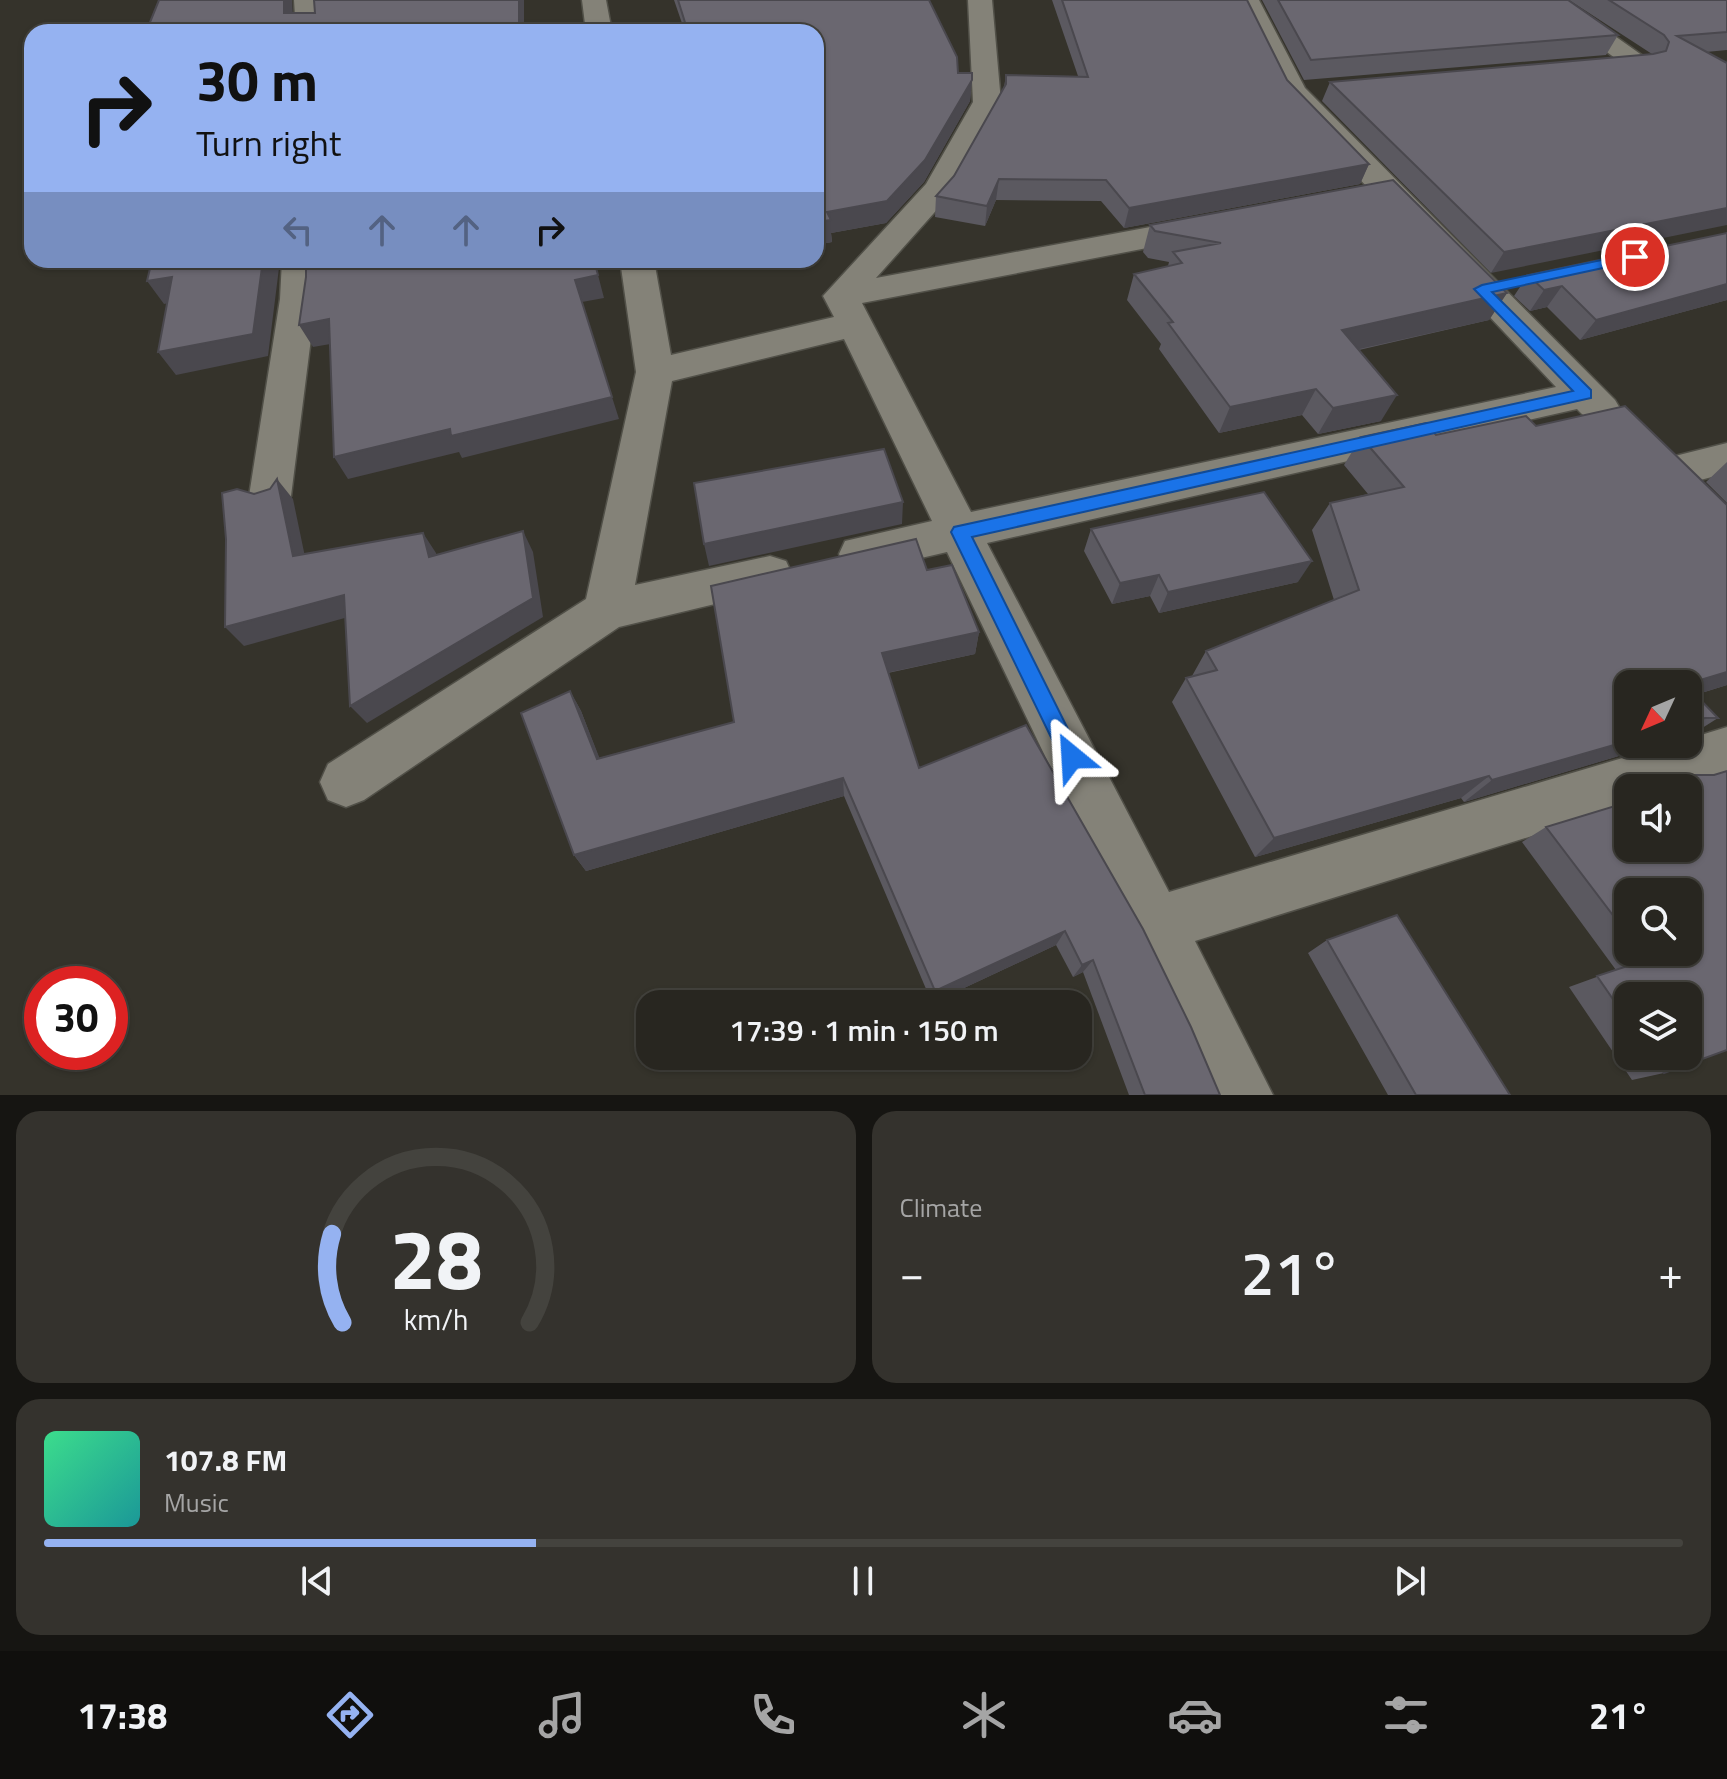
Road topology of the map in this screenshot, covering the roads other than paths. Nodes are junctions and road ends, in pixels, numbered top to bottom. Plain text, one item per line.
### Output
1 (306, 0) edge
2 (594, 0) edge
3 (980, 0) edge
4 (1247, 0) edge
5 (1548, 0) edge
6 (308, 24) edge
7 (598, 24) edge
8 (1593, 67) edge
9 (1231, 222) edge
10 (299, 268) edge
11 (638, 268) edge
12 (848, 310) junction
13 (655, 372) junction
14 (1585, 394) junction
15 (1645, 454) junction
16 (1727, 458) edge
17 (270, 496) edge
18 (1696, 503) edge
19 (960, 532) junction
20 (607, 610) junction
21 (1727, 751) edge
22 (346, 782) dead end
23 (1155, 925) junction
24 (1241, 1095) edge

1 - 6 street
2 - 7 street
3 - 12 street
4 - 14 street
5 - 8 street
9 - 12 street
10 - 17 street
11 - 13 street
12 - 13 street
12 - 19 street
13 - 20 street
14 - 15 street
14 - 19 street
15 - 16 street
15 - 18 street
19 - 20 street
19 - 23 street
20 - 22 street
21 - 23 street
23 - 24 street

